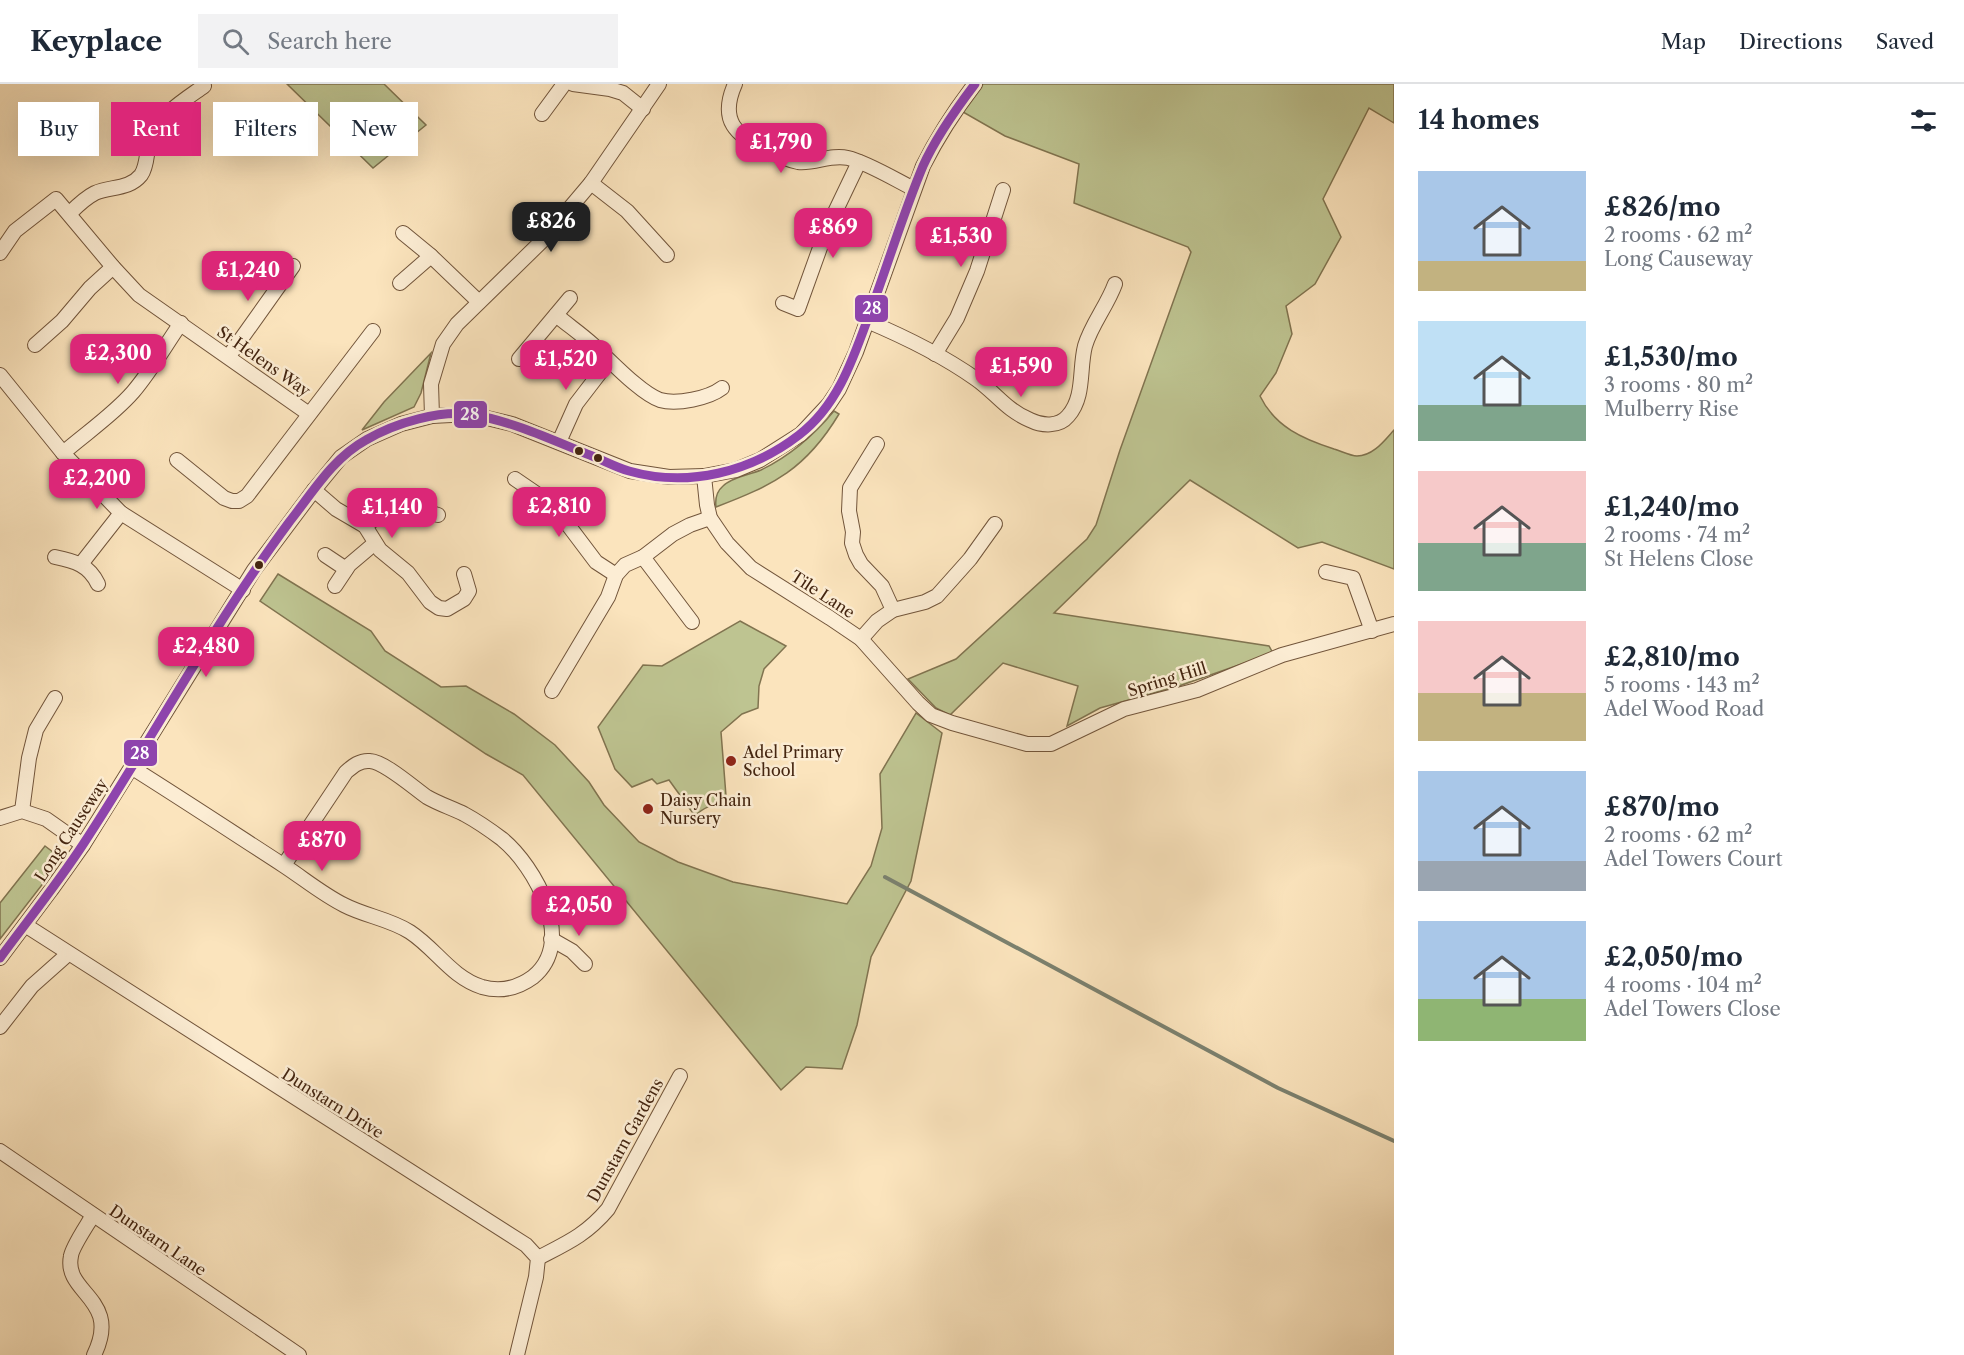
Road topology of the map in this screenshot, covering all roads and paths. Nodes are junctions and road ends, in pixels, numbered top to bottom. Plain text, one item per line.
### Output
1 (564, 84) edge
2 (573, 84) edge
3 (659, 84) edge
4 (735, 84) edge
5 (975, 84) edge
6 (204, 86) dead end
7 (643, 109) junction
8 (542, 114) dead end
9 (859, 162) junction
10 (591, 183) junction
11 (914, 189) junction
12 (1003, 190) dead end
13 (70, 213) junction
14 (403, 233) dead end
15 (0, 254) edge
16 (667, 255) dead end
17 (431, 256) junction
18 (293, 266) dead end
19 (113, 267) junction
20 (400, 283) dead end
21 (1115, 284) dead end
22 (570, 298) dead end
23 (479, 302) junction
24 (783, 303) dead end
25 (556, 315) junction
26 (867, 321) junction
27 (181, 323) junction
28 (373, 331) dead end
29 (35, 345) dead end
30 (935, 354) junction
31 (229, 356) junction
32 (519, 359) dead end
33 (609, 362) junction
34 (0, 375) edge
35 (722, 388) dead end
36 (309, 414) junction
37 (432, 416) junction
38 (559, 442) junction
39 (876, 444) dead end
40 (63, 453) junction
41 (177, 460) dead end
42 (704, 476) junction
43 (515, 479) dead end
44 (314, 490) junction
45 (121, 513) junction
46 (438, 515) dead end
47 (710, 518) junction
48 (995, 524) dead end
49 (366, 526) junction
50 (375, 543) junction
51 (325, 555) dead end
52 (55, 557) dead end
53 (643, 557) junction
54 (81, 564) junction
55 (346, 569) junction
56 (1326, 572) dead end
57 (464, 574) dead end
58 (616, 575) junction
59 (98, 584) dead end
60 (335, 586) dead end
61 (243, 590) junction
62 (893, 610) junction
63 (692, 622) dead end
64 (1394, 624) edge
65 (1372, 631) junction
66 (861, 639) junction
67 (552, 692) dead end
68 (55, 698) dead end
69 (952, 723) joint
70 (131, 767) junction
71 (22, 811) junction
72 (0, 818) edge
73 (82, 845) junction
74 (284, 866) junction
75 (25, 925) junction
76 (551, 939) junction
77 (68, 954) junction
78 (0, 958) edge
79 (585, 964) dead end
80 (0, 1027) edge
81 (680, 1076) dead end
82 (0, 1151) edge
83 (93, 1215) junction
84 (538, 1258) junction
85 (94, 1355) edge
86 (298, 1355) edge
87 (517, 1355) edge

1 - 8 street
2 - 7 street
3 - 7 street
4 - 9 street
5 - 11 street, Long Causeway
6 - 13 street
7 - 10 street
9 - 11 street
9 - 24 street
10 - 16 street
10 - 23 street
11 - 26 street, Long Causeway
12 - 30 street
13 - 15 street
13 - 19 street, St Helens Way
14 - 17 street
17 - 20 street
17 - 23 street
18 - 31 street
19 - 27 street, St Helens Way
19 - 29 street
21 - 30 street
22 - 25 street
23 - 37 street
25 - 32 street
25 - 33 street
26 - 30 street
26 - 42 street, Long Causeway
27 - 31 street, St Helens Way
27 - 40 street
28 - 36 street
31 - 36 street, St Helens Way
33 - 35 street
33 - 38 street
34 - 40 street
36 - 41 street
37 - 38 street, Long Causeway
37 - 44 street, Long Causeway
38 - 42 street, Long Causeway
39 - 62 street
40 - 45 street
42 - 47 street, Tile Lane
43 - 58 street
44 - 49 street
44 - 61 street, Long Causeway
45 - 54 street
45 - 61 street
46 - 49 street
47 - 53 street
47 - 66 street, Tile Lane
48 - 62 street
49 - 50 street
50 - 55 street
50 - 57 street
51 - 55 street
52 - 54 street
53 - 58 street
53 - 63 street
54 - 59 street
55 - 60 street
56 - 65 street
58 - 67 street
61 - 70 street, Long Causeway
62 - 66 street
64 - 65 street, Spring Hill
65 - 69 street, Spring Hill
66 - 69 street, Tile Lane
68 - 71 street
70 - 73 street, Long Causeway
70 - 74 street
71 - 72 street
71 - 73 street
73 - 75 street, Long Causeway
74 - 76 street
74 - 76 street
75 - 77 street, Dunstarn Drive
75 - 78 street, Long Causeway
76 - 79 street
77 - 80 street
77 - 84 street, Dunstarn Drive
81 - 84 street, Dunstarn Gardens
82 - 83 street, Dunstarn Lane
83 - 85 street
83 - 86 street, Dunstarn Lane
84 - 87 street

